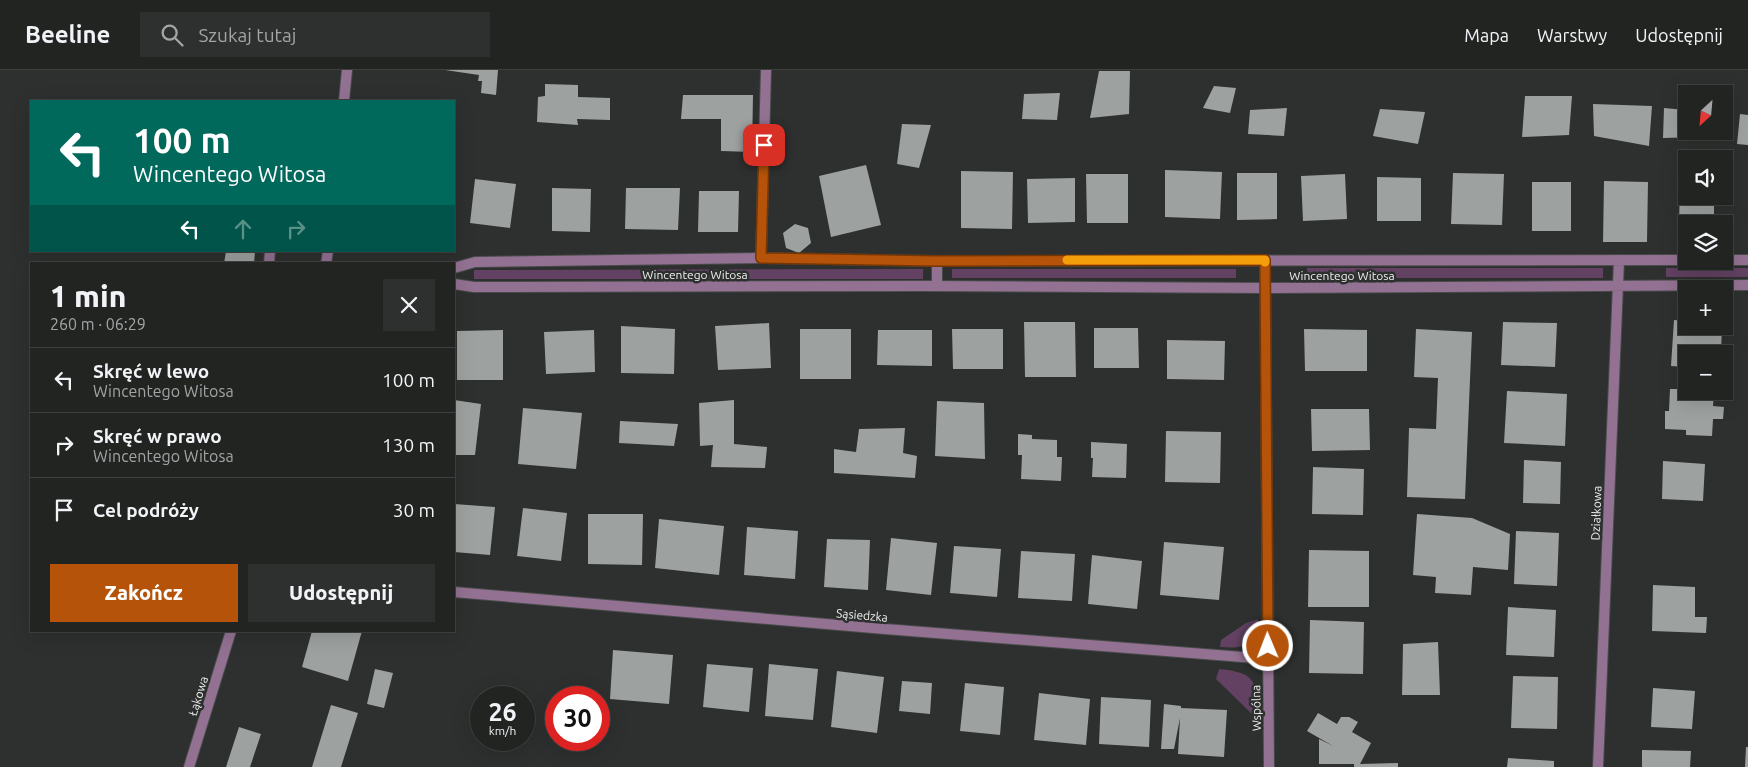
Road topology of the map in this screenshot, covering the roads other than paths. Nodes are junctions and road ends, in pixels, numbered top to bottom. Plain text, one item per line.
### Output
1 (347, 70) edge
2 (766, 70) edge
3 (344, 100) edge
4 (761, 258) junction
5 (1265, 260) junction
6 (1619, 260) junction
7 (1678, 260) edge
8 (1733, 260) edge
9 (1748, 260) edge
10 (937, 261) junction
11 (455, 268) edge
12 (455, 284) edge
13 (1619, 285) junction
14 (936, 286) junction
15 (1748, 286) edge
16 (1265, 288) junction
17 (455, 592) edge
18 (231, 632) edge
19 (1268, 659) junction
20 (190, 767) edge
21 (1269, 767) edge
22 (1598, 767) edge

1 - 3 street
2 - 4 street, Wincentego Witosa
4 - 10 street, Wincentego Witosa
4 - 11 street, Wincentego Witosa
5 - 6 street, Wincentego Witosa
5 - 10 street, Wincentego Witosa
5 - 16 street, Wspólna
6 - 7 street, Wincentego Witosa
6 - 13 street, Działkowa
8 - 9 street
10 - 14 street
12 - 14 street, Wincentego Witosa
13 - 15 street, Wincentego Witosa
13 - 16 street, Wincentego Witosa
13 - 22 street, Działkowa
14 - 16 street, Wincentego Witosa
16 - 19 street, Wspólna
17 - 19 street, Sąsiedzka
18 - 20 street, Łąkowa
19 - 21 street, Wspólna

